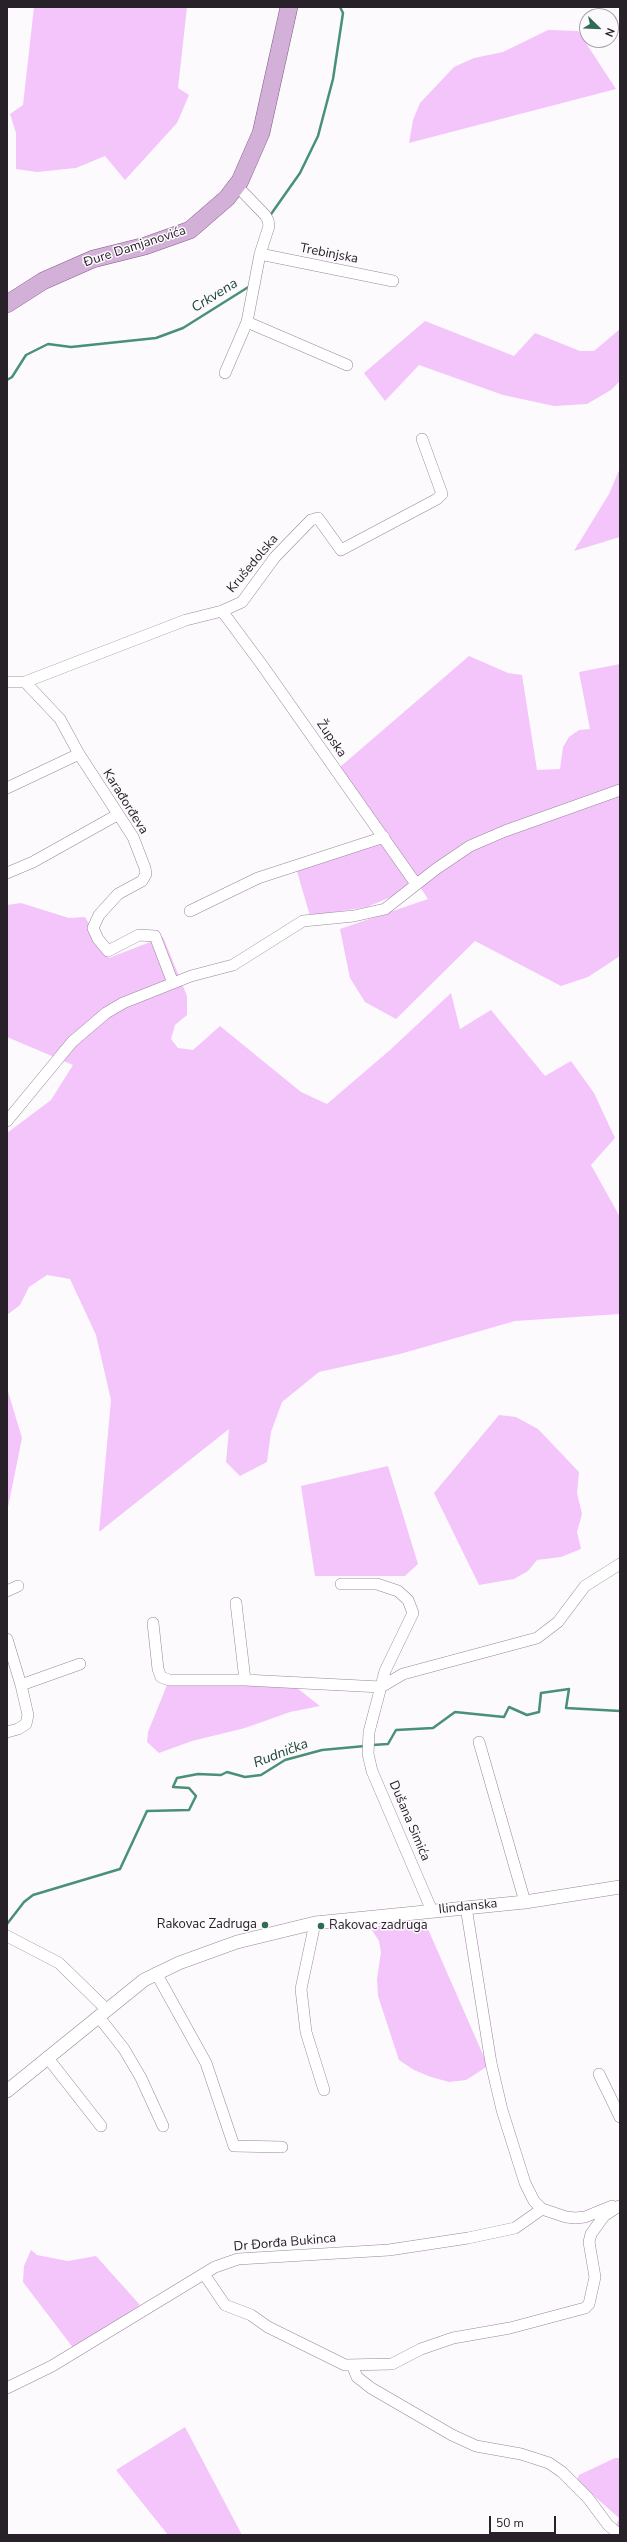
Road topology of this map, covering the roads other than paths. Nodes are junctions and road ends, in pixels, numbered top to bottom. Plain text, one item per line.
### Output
1 (289, 7) edge
2 (237, 186) junction
3 (260, 254) junction
4 (393, 281) dead end
5 (7, 304) edge
6 (247, 322) junction
7 (347, 365) dead end
8 (225, 373) dead end
9 (422, 439) dead end
10 (222, 611) junction
11 (7, 682) edge
12 (25, 682) junction
13 (79, 754) junction
14 (7, 788) edge
15 (620, 790) edge
16 (117, 815) junction
17 (384, 837) junction
18 (7, 873) edge
19 (416, 884) junction
20 (190, 911) dead end
21 (173, 983) junction
22 (7, 1121) edge
23 (620, 1564) edge
24 (342, 1584) dead end
25 (18, 1586) dead end
26 (7, 1591) edge
27 (236, 1603) dead end
28 (153, 1623) dead end
29 (7, 1639) edge
30 (80, 1664) dead end
31 (245, 1680) junction
32 (21, 1685) junction
33 (380, 1687) junction
34 (7, 1732) edge
35 (479, 1742) dead end
36 (620, 1887) edge
37 (525, 1902) junction
38 (466, 1907) junction
39 (432, 1911) junction
40 (315, 1923) junction
41 (7, 1936) edge
42 (156, 1972) junction
43 (102, 2012) junction
44 (47, 2057) junction
45 (599, 2074) dead end
46 (324, 2090) dead end
47 (7, 2091) edge
48 (620, 2117) edge
49 (101, 2126) dead end
50 (163, 2126) dead end
51 (282, 2147) dead end
52 (620, 2206) edge
53 (542, 2208) junction
54 (204, 2274) junction
55 (352, 2365) junction
56 (7, 2388) edge
57 (620, 2535) edge

1 - 2 main road, Đure Damjanovića
2 - 3 street
2 - 5 main road, Đure Damjanovića
3 - 4 street, Trebinjska
3 - 6 street
6 - 7 street
6 - 8 street
9 - 10 street, Krušedolska
10 - 12 street, Krušedolska
10 - 17 street, Župska
11 - 12 street
12 - 13 street, Karađorđeva
13 - 14 street
13 - 16 street, Karađorđeva
15 - 19 street
16 - 18 street
16 - 21 street, Karađorđeva
17 - 19 street, Župska
17 - 20 street
19 - 21 street
21 - 22 street
23 - 33 street
24 - 33 street, Dušana Simića
25 - 26 street
27 - 31 street
28 - 31 street
29 - 32 street
30 - 32 street
31 - 33 street
32 - 34 street
33 - 39 street, Dušana Simića
35 - 37 street
36 - 37 street, Ilindanska
37 - 38 street, Ilindanska
38 - 39 street, Ilindanska
38 - 53 street
39 - 40 street, Ilindanska
40 - 42 street, Ilindanska
40 - 46 street
41 - 43 street
42 - 43 street, Ilindanska
42 - 51 street
43 - 44 street, Ilindanska
43 - 50 street
44 - 47 street, Ilindanska
44 - 49 street
45 - 48 street
52 - 53 street
52 - 55 street
53 - 54 street, Dr Đorđa Bukinca
54 - 55 street
54 - 56 street, Dr Đorđa Bukinca
55 - 57 street

